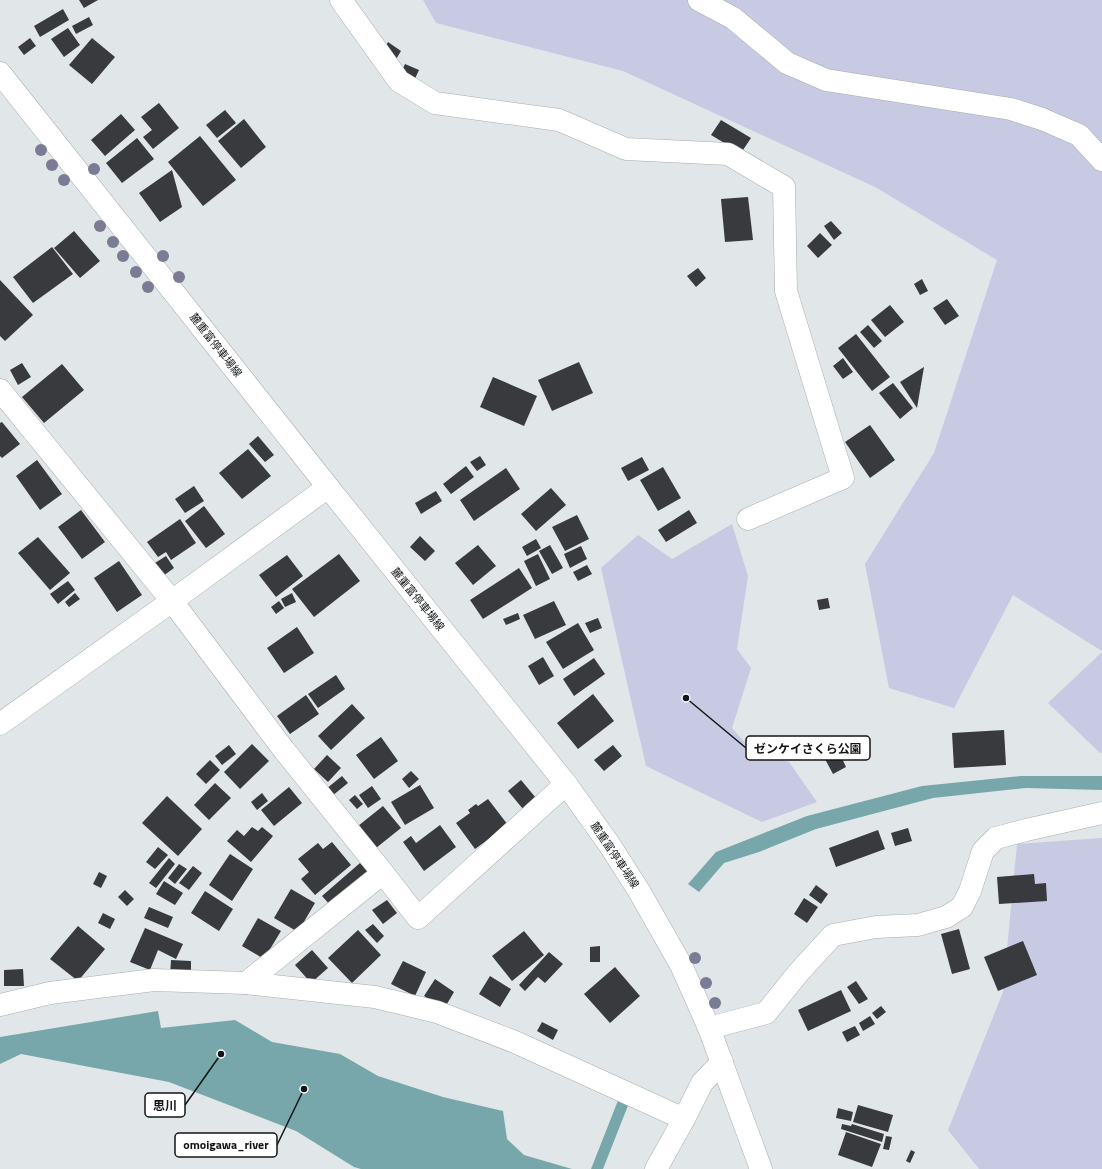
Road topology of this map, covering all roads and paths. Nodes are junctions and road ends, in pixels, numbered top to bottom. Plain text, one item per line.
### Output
1 (341, 0) edge
2 (699, 0) edge
3 (0, 73) edge
4 (1102, 160) edge
5 (0, 390) edge
6 (328, 486) junction
7 (748, 519) dead end
8 (172, 601) junction
9 (0, 724) edge
10 (566, 784) junction
11 (1102, 813) edge
12 (383, 872) junction
13 (246, 984) junction
14 (0, 1005) edge
15 (709, 1028) junction
16 (722, 1062) junction
17 (684, 1119) junction
18 (758, 1163) edge
19 (656, 1169) edge

1 - 7 street
2 - 4 street
3 - 6 street, 麓重富停車場線
5 - 8 street
6 - 8 street
6 - 10 street, 麓重富停車場線
8 - 9 street
8 - 12 street
10 - 12 street
10 - 15 street, 麓重富停車場線
11 - 15 street
12 - 13 street
13 - 14 street
13 - 17 street
15 - 16 street, 麓重富停車場線
16 - 17 street
16 - 18 street, 麓重富停車場線
17 - 19 street

